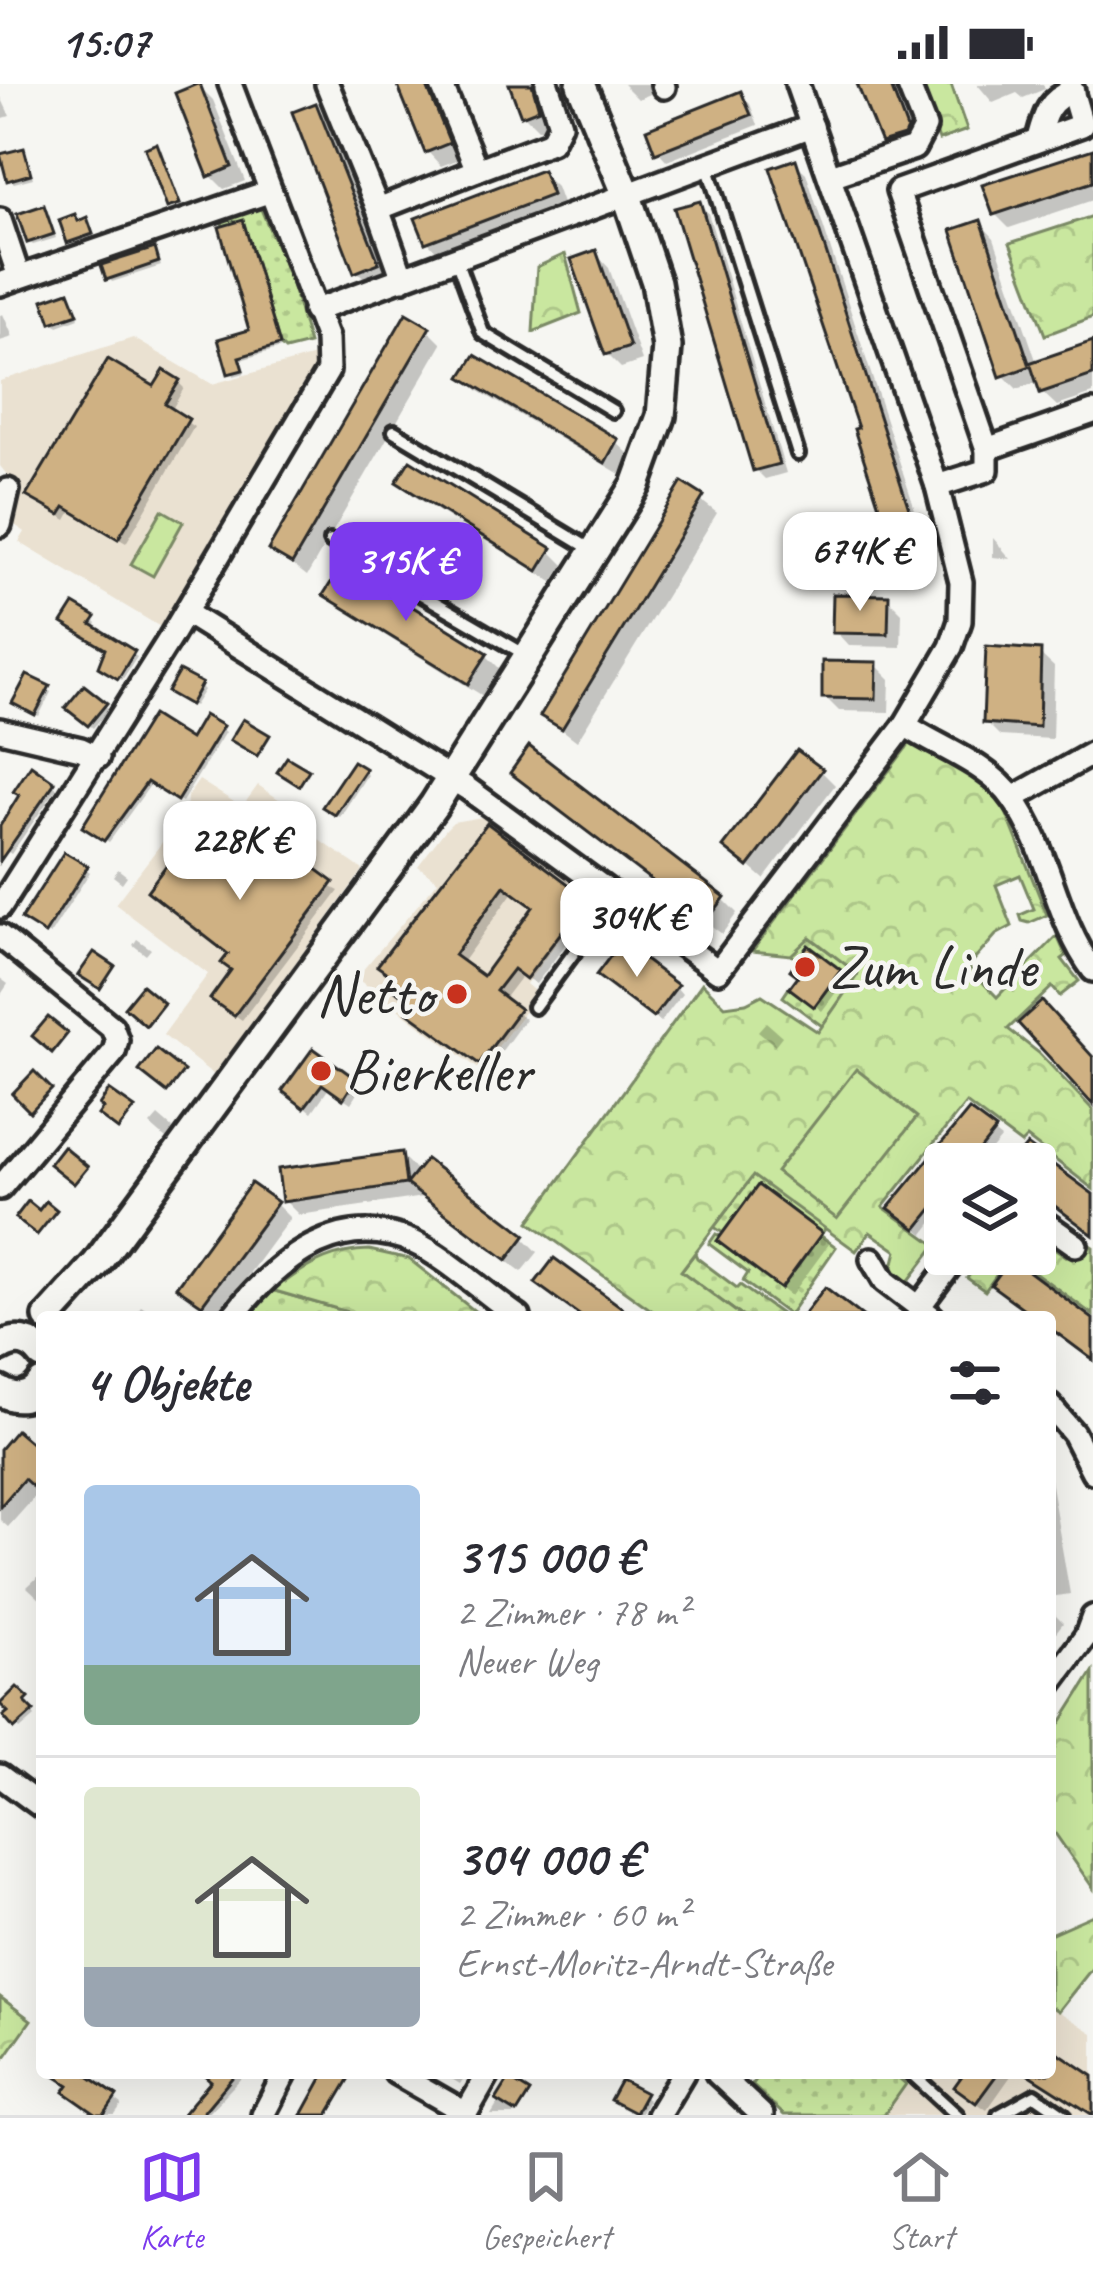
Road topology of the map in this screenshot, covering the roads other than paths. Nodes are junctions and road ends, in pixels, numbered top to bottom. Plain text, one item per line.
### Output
1 (230, 84) edge
2 (327, 84) edge
3 (442, 84) edge
4 (547, 84) edge
5 (581, 84) edge
6 (796, 84) edge
7 (908, 84) edge
8 (1071, 88) edge
9 (812, 126) junction
10 (1038, 140) junction
11 (706, 162) junction
12 (477, 170) junction
13 (831, 176) junction
14 (268, 192) junction
15 (626, 193) junction
16 (377, 208) junction
17 (0, 220) edge
18 (456, 259) junction
19 (403, 279) junction
20 (9, 280) edge
21 (314, 310) junction
22 (614, 410) dead end
23 (1093, 412) edge
24 (394, 431) dead end
25 (987, 448) junction
26 (798, 454) dead end
27 (937, 486) junction
28 (8, 490) dead end
29 (0, 525) edge
30 (330, 541) dead end
31 (594, 552) junction
32 (186, 613) junction
33 (518, 650) junction
34 (904, 725) junction
35 (0, 730) edge
36 (1093, 753) edge
37 (98, 757) junction
38 (450, 778) junction
39 (1013, 798) junction
40 (616, 895) junction
41 (0, 907) edge
42 (0, 936) edge
43 (1093, 970) edge
44 (534, 1007) dead end
45 (0, 1188) edge
46 (1056, 1231) edge
47 (1076, 1245) dead end
48 (872, 1258) dead end
49 (98, 1263) junction
50 (947, 1275) edge
51 (54, 1311) edge
52 (72, 1311) edge
53 (238, 1311) edge
54 (511, 1311) edge
55 (925, 1311) edge
56 (927, 1311) edge
57 (1056, 1413) edge
58 (1093, 1472) edge
59 (1093, 1617) edge
60 (1056, 1676) edge
61 (0, 1776) edge
62 (36, 1803) edge
63 (282, 2079) edge
64 (406, 2079) edge
65 (485, 2079) edge
66 (679, 2079) edge
67 (731, 2079) edge
68 (918, 2079) edge
69 (465, 2114) edge
70 (263, 2115) edge
71 (658, 2115) edge
72 (762, 2115) edge
73 (957, 2115) edge
74 (999, 2115) edge
75 (1064, 2115) edge

1 - 14 street
2 - 16 street
3 - 12 street
4 - 12 street
5 - 15 street
6 - 9 street
7 - 13 street
8 - 10 street
8 - 10 street
9 - 11 street
9 - 13 street
10 - 25 street
11 - 15 street
11 - 26 lane
12 - 16 street
13 - 27 street
14 - 20 street
14 - 21 street
15 - 18 street
15 - 31 street
16 - 19 street
17 - 20 street
18 - 19 street
18 - 22 lane
19 - 21 street
21 - 32 street
23 - 25 street
24 - 31 lane
25 - 27 street
27 - 34 street
28 - 29 street
30 - 33 lane
31 - 33 street
32 - 37 street
32 - 38 street
33 - 38 street
34 - 39 street
34 - 40 street
35 - 37 street
36 - 39 street
37 - 41 street
38 - 40 street
38 - 49 street
39 - 43 street
40 - 44 lane
42 - 45 street
46 - 47 street
48 - 55 street
49 - 51 street
49 - 52 street
50 - 56 street
53 - 54 street
57 - 58 street
59 - 60 street
61 - 62 street
63 - 70 street
64 - 69 street
65 - 69 street
66 - 71 street
67 - 72 street
68 - 73 lane
74 - 75 lane

